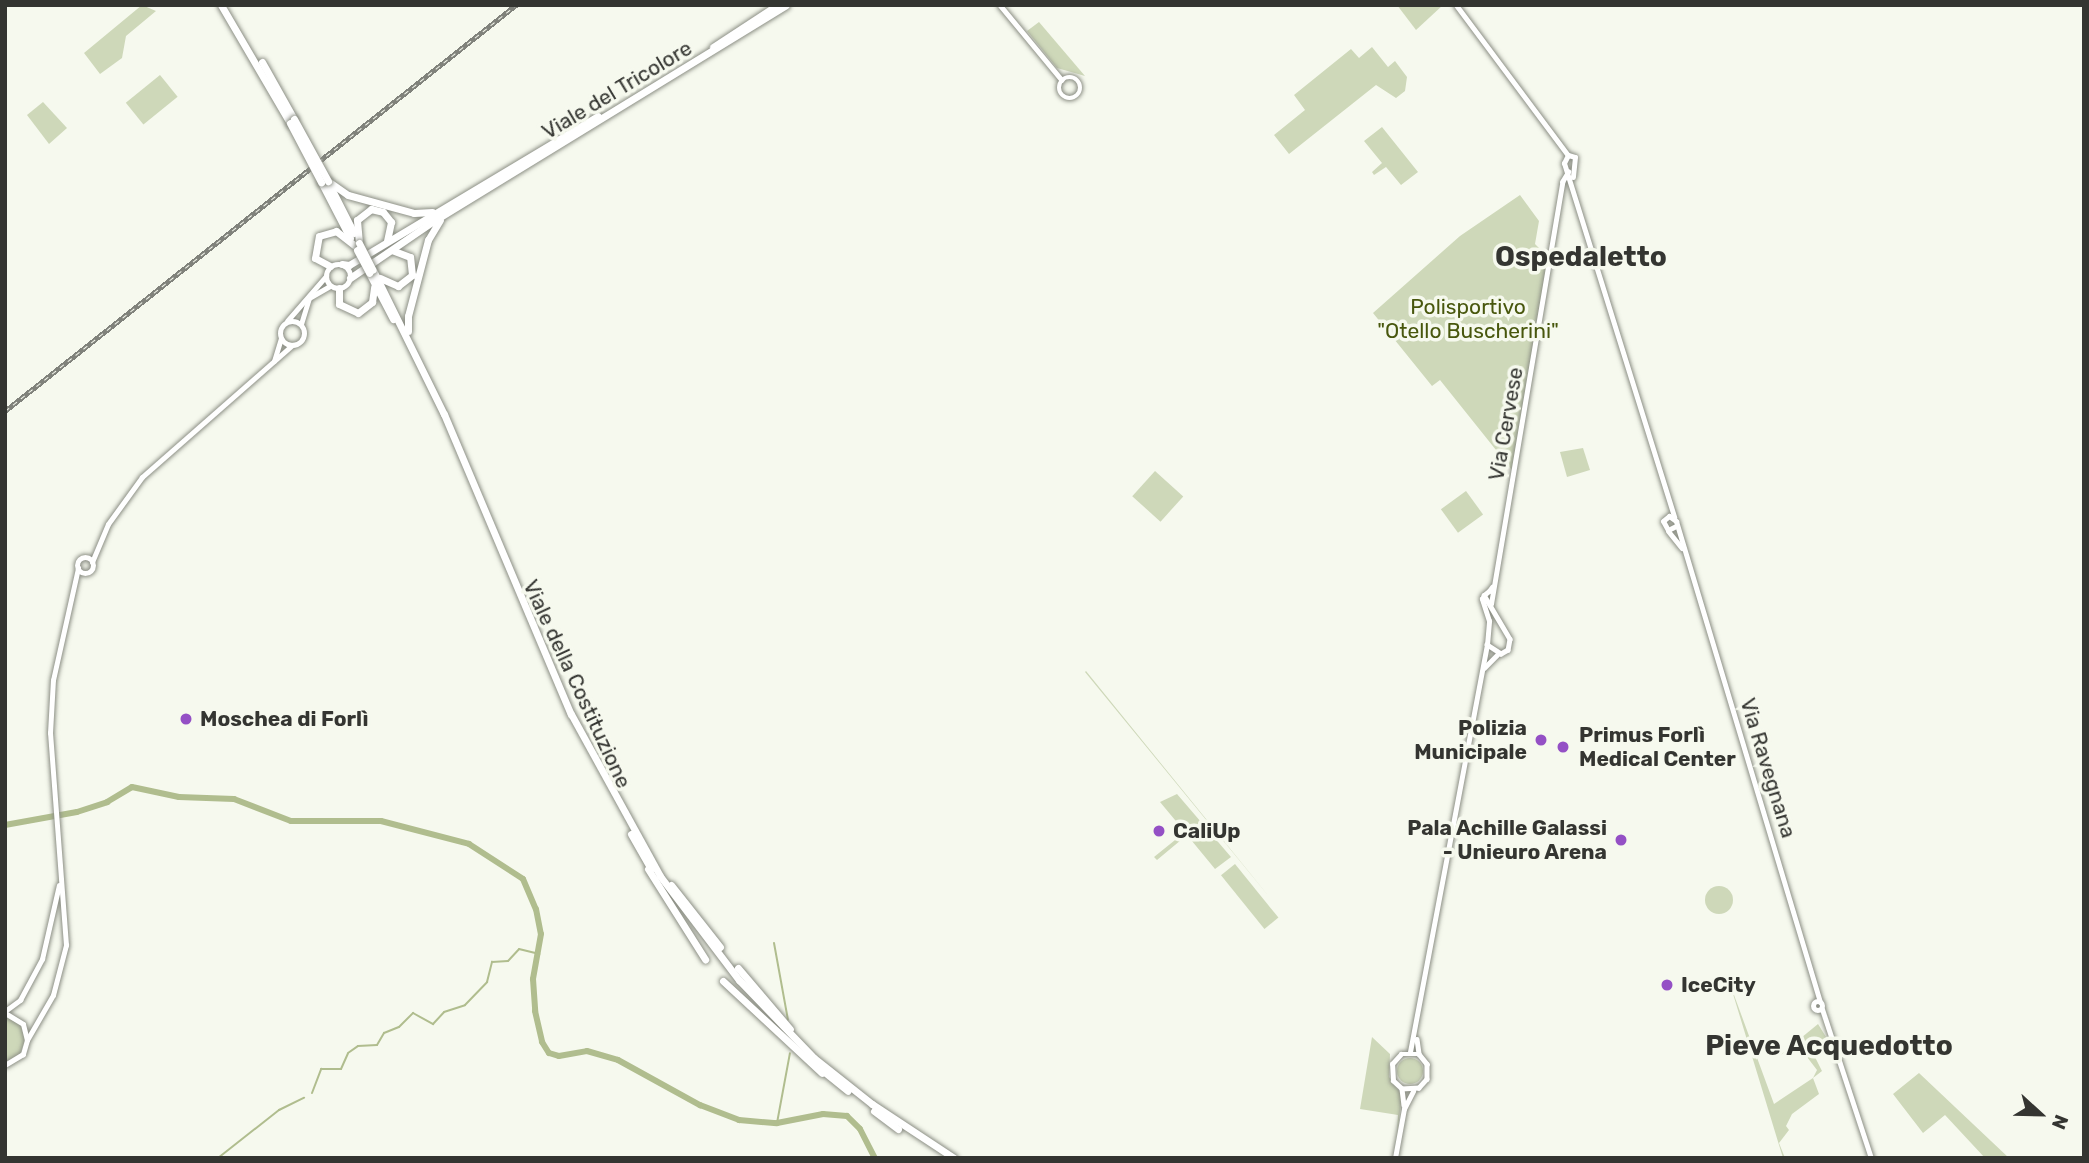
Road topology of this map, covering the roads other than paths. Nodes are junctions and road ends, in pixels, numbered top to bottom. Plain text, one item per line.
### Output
1 (224, 5) edge
2 (777, 5) edge
3 (786, 5) edge
4 (1000, 5) edge
5 (1456, 5) edge
6 (1062, 80) junction
7 (633, 97) junction
8 (292, 121) junction
9 (1568, 155) junction
10 (1570, 168) junction
11 (328, 181) junction
12 (1573, 183) junction
13 (1562, 190) junction
14 (463, 200) junction
15 (379, 207) junction
16 (357, 245) junction
17 (386, 247) junction
18 (342, 264) junction
19 (330, 266) junction
20 (371, 272) junction
21 (326, 276) junction
22 (350, 278) junction
23 (330, 286) junction
24 (339, 288) junction
25 (286, 322) junction
26 (301, 324) junction
27 (281, 338) junction
28 (292, 345) junction
29 (415, 351) junction
30 (273, 363) junction
31 (442, 415) junction
32 (1670, 517) junction
33 (1676, 526) junction
34 (1668, 530) junction
35 (94, 548) dead end
36 (1684, 550) junction
37 (90, 560) junction
38 (78, 568) junction
39 (86, 573) junction
40 (1495, 580) junction
41 (73, 595) junction
42 (1484, 595) junction
43 (519, 598) junction
44 (1491, 604) junction
45 (1503, 631) junction
46 (1490, 634) junction
47 (1487, 645) junction
48 (1498, 654) junction
49 (1479, 678) junction
50 (641, 843) junction
51 (644, 858) junction
52 (60, 861) junction
53 (706, 944) junction
54 (720, 947) dead end
55 (705, 959) dead end
56 (738, 968) dead end
57 (723, 981) dead end
58 (5, 1012) edge
59 (1417, 1034) junction
60 (27, 1040) junction
61 (1410, 1052) junction
62 (1419, 1054) junction
63 (5, 1065) edge
64 (830, 1074) junction
65 (1402, 1089) junction
66 (1414, 1090) junction
67 (1404, 1109) junction
68 (944, 1158) edge
69 (954, 1158) edge
70 (1395, 1158) edge
71 (1871, 1158) edge

1 - 8 highway
2 - 7 highway, Viale del Tricolore
3 - 7 highway, Viale del Tricolore
4 - 6 main road
5 - 9 main road
6 - 6 main road
7 - 14 highway, Viale del Tricolore
8 - 11 highway, bridge
8 - 16 highway, bridge
9 - 10 main road
9 - 10 main road
10 - 12 main road
10 - 13 main road, Via Cervese
11 - 15 highway
11 - 16 highway
12 - 13 main road
12 - 32 main road
13 - 40 main road, Via Cervese
14 - 15 highway
14 - 17 highway
14 - 29 highway
15 - 16 highway
15 - 17 highway
16 - 19 highway
16 - 20 highway, bridge
17 - 18 highway
17 - 20 highway
17 - 22 highway
18 - 19 main road
18 - 22 main road
19 - 21 main road
20 - 24 highway
20 - 29 highway
20 - 31 highway, Viale della Costituzione
21 - 23 main road
21 - 25 main road
22 - 24 main road
23 - 24 main road
23 - 26 main road
25 - 26 main road
25 - 27 main road
26 - 28 main road
27 - 28 main road
27 - 30 main road
28 - 30 main road
29 - 31 highway
30 - 37 main road
31 - 43 highway, Viale della Costituzione
32 - 33 main road, Via Ravegnana
32 - 34 main road
33 - 34 main road
33 - 36 main road, Via Ravegnana
34 - 36 main road, Via Ravegnana
35 - 37 main road
36 - 71 main road, Via Ravegnana
37 - 38 main road
37 - 39 main road
38 - 39 main road
38 - 41 main road
39 - 41 main road
40 - 42 main road, Via Cervese
40 - 44 main road, Via Cervese
41 - 52 main road
42 - 44 main road
42 - 46 main road
43 - 50 highway, Viale della Costituzione
43 - 51 highway, Viale della Costituzione
44 - 45 main road
45 - 46 main road
45 - 48 main road
46 - 47 main road
47 - 48 main road
47 - 49 main road
48 - 49 main road
49 - 59 main road
50 - 53 highway, Viale della Costituzione
50 - 54 highway
51 - 53 highway, Viale della Costituzione
51 - 55 highway
52 - 58 main road
52 - 60 main road
53 - 64 highway, Viale della Costituzione
56 - 64 highway
57 - 64 highway
58 - 60 main road
59 - 61 main road
59 - 62 main road
60 - 63 main road
61 - 62 main road
61 - 65 main road
62 - 66 main road
64 - 68 highway, Viale della Costituzione
64 - 69 highway, Viale della Costituzione
65 - 66 main road
65 - 67 main road
66 - 67 main road
67 - 70 main road

